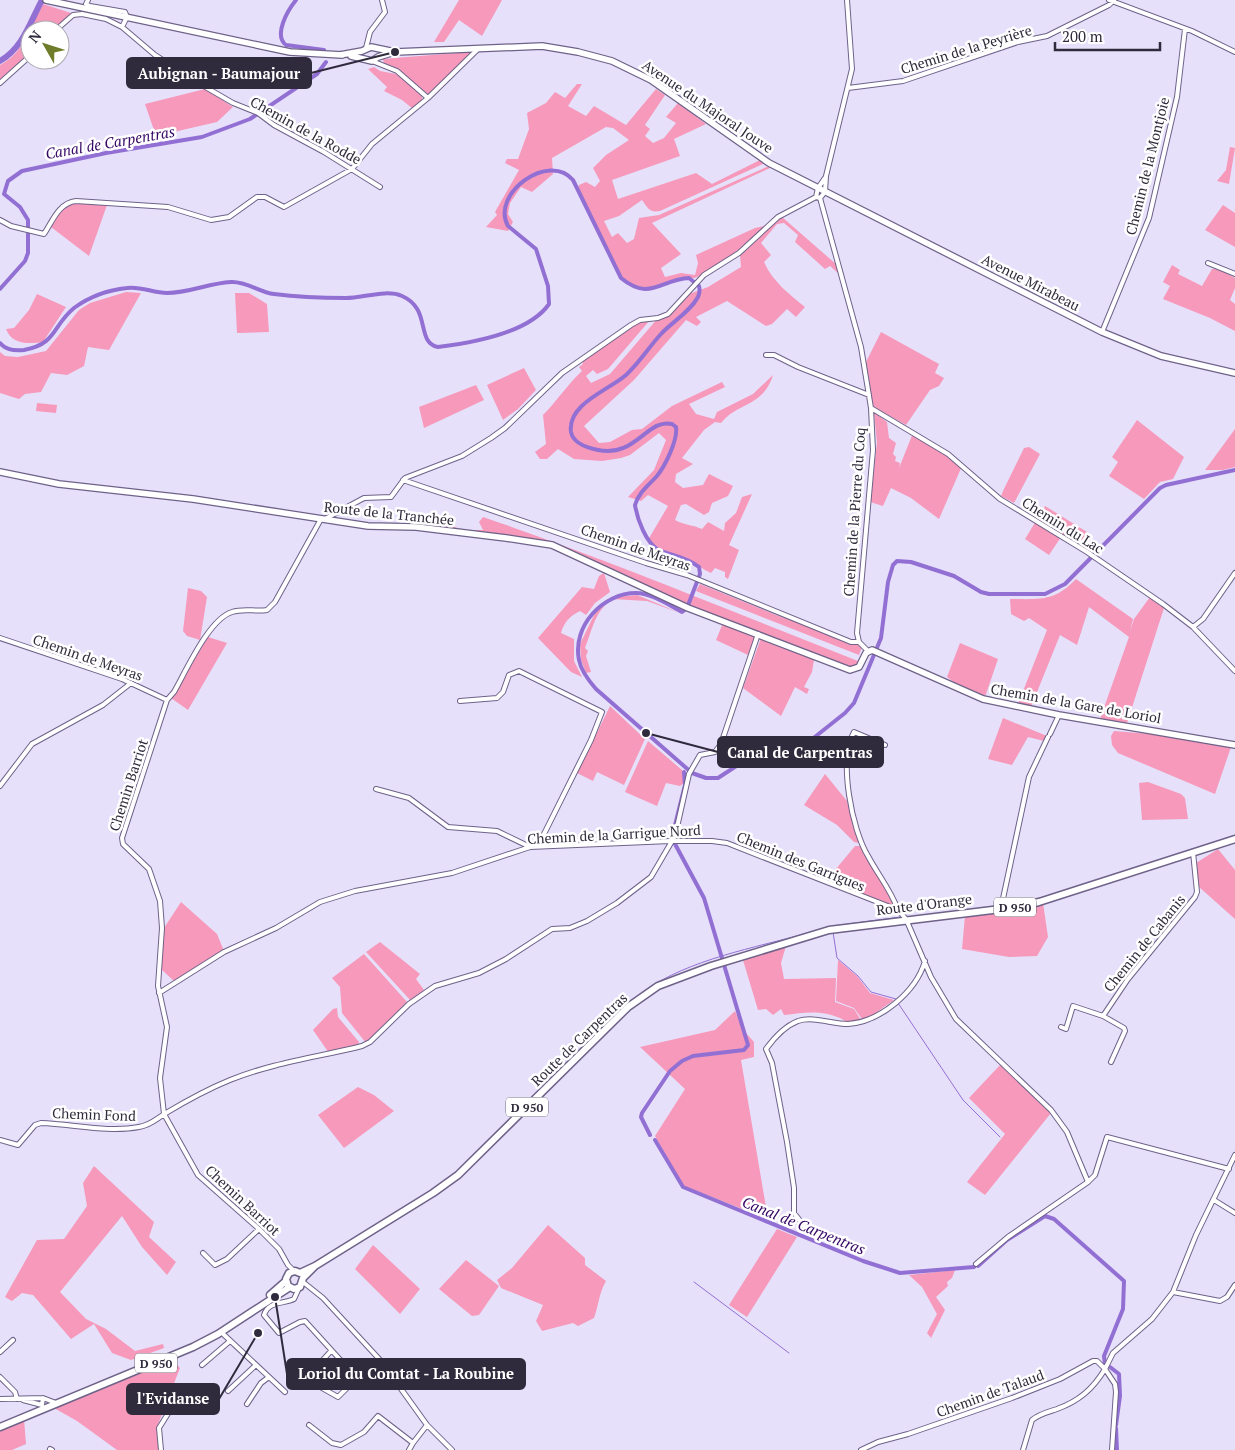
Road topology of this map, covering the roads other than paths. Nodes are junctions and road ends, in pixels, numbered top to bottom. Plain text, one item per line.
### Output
1 (46, 0) edge
2 (88, 0) edge
3 (382, 0) edge
4 (847, 0) edge
5 (1112, 1) edge
6 (127, 18) junction
7 (67, 20) edge
8 (122, 27) junction
9 (1185, 29) junction
10 (369, 36) junction
11 (375, 48) junction
12 (478, 48) junction
13 (366, 49) junction
14 (396, 52) junction
15 (1235, 52) edge
16 (340, 55) junction
17 (365, 58) junction
18 (376, 59) junction
19 (20, 65) edge
20 (0, 83) edge
21 (848, 88) junction
22 (428, 98) junction
23 (352, 169) junction
24 (826, 176) junction
25 (380, 187) dead end
26 (822, 190) junction
27 (818, 197) junction
28 (0, 220) edge
29 (1208, 263) dead end
30 (1235, 274) edge
31 (1102, 332) junction
32 (766, 355) dead end
33 (1235, 373) edge
34 (869, 395) junction
35 (871, 408) junction
36 (0, 472) edge
37 (403, 480) junction
38 (323, 519) junction
39 (1235, 572) edge
40 (1193, 628) junction
41 (759, 635) junction
42 (0, 638) edge
43 (859, 642) junction
44 (874, 651) junction
45 (1235, 671) edge
46 (131, 683) junction
47 (167, 700) junction
48 (460, 701) dead end
49 (1059, 715) junction
50 (885, 745) dead end
51 (1235, 745) edge
52 (0, 786) edge
53 (376, 789) dead end
54 (1235, 838) edge
55 (673, 841) junction
56 (712, 841) joint
57 (538, 846) junction
58 (530, 847) junction
59 (1192, 852) junction
60 (1001, 908) junction
61 (898, 910) junction
62 (906, 919) junction
63 (788, 942) joint
64 (925, 961) junction
65 (159, 994) junction
66 (1103, 1016) junction
67 (1062, 1027) dead end
68 (1111, 1062) dead end
69 (164, 1114) junction
70 (0, 1140) edge
71 (1235, 1155) edge
72 (1229, 1169) junction
73 (1087, 1183) junction
74 (1214, 1200) junction
75 (1235, 1213) edge
76 (805, 1227) dead end
77 (259, 1229) junction
78 (203, 1253) dead end
79 (976, 1264) dead end
80 (296, 1282) junction
81 (1235, 1285) edge
82 (1173, 1292) junction
83 (222, 1334) junction
84 (12, 1340) dead end
85 (230, 1341) junction
86 (331, 1351) junction
87 (0, 1352) edge
88 (202, 1365) dead end
89 (256, 1365) junction
90 (1105, 1369) junction
91 (0, 1377) edge
92 (269, 1378) junction
93 (228, 1391) dead end
94 (285, 1392) dead end
95 (0, 1399) edge
96 (18, 1399) junction
97 (56, 1403) junction
98 (247, 1404) dead end
99 (169, 1412) dead end
100 (309, 1425) dead end
101 (428, 1425) junction
102 (0, 1427) edge
103 (413, 1443) junction
104 (161, 1450) edge
105 (409, 1450) edge
106 (452, 1450) edge
107 (860, 1450) edge
108 (1023, 1450) edge
109 (1112, 1450) edge

1 - 6 main road, Avenue du Majoral Jouve
2 - 6 street
3 - 10 street
4 - 21 street
5 - 9 street
5 - 21 street, Chemin de la Peyrière
6 - 8 street
6 - 16 main road, Avenue du Majoral Jouve
7 - 8 street, Chemin de la Rodde
8 - 23 street, Chemin de la Rodde
9 - 15 street
9 - 31 street, Chemin de la Montjoie
10 - 11 street
10 - 13 street
11 - 13 main road, Avenue du Majoral Jouve
11 - 14 main road, Avenue du Majoral Jouve
11 - 18 main road
12 - 14 main road, Avenue du Majoral Jouve
12 - 22 street
12 - 26 main road, Avenue du Majoral Jouve
13 - 16 main road, Avenue du Majoral Jouve
13 - 17 main road
14 - 18 main road, Avenue du Majoral Jouve
16 - 17 main road, Avenue du Majoral Jouve
17 - 18 main road, Avenue du Majoral Jouve
18 - 22 street
19 - 20 street
21 - 24 street
22 - 23 street
23 - 25 street, Chemin de la Rodde
23 - 28 street
24 - 26 street
24 - 26 street
26 - 27 street
26 - 27 street
26 - 31 main road, Avenue Mirabeau
27 - 34 street, Chemin de la Pierre du Coq
27 - 37 street
29 - 30 street
31 - 33 main road, Avenue Mirabeau
32 - 34 street
34 - 35 street, Chemin de la Pierre du Coq
35 - 40 street, Chemin du Lac
35 - 43 street, Chemin de la Pierre du Coq
36 - 38 main road, Route de la Tranchée
37 - 38 street
37 - 43 street, Chemin de Meyras
38 - 41 main road, Route de la Tranchée
38 - 47 street
39 - 40 street
40 - 45 street, Chemin du Lac
41 - 44 main road
41 - 55 street
42 - 46 street, Chemin de Meyras
43 - 44 street
44 - 49 main road, Chemin de la Gare de Loriol
46 - 47 street, Chemin de Meyras
46 - 52 street
47 - 65 street, Chemin Barriot
48 - 57 street
49 - 51 main road, Chemin de la Gare de Loriol
49 - 60 street
50 - 61 street
53 - 58 street
54 - 59 main road, Route d'Orange / D 950
55 - 56 street, Chemin de la Garrigue Nord
55 - 57 street, Chemin de la Garrigue Nord
55 - 69 street
56 - 61 street, Chemin des Garrigues
57 - 58 street, Chemin de la Garrigue Nord
58 - 65 street, Chemin de la Garrigue Nord
59 - 60 main road, Route d'Orange / D 950
59 - 66 street, Chemin de Cabanis
60 - 62 main road, Route d'Orange / D 950
61 - 62 street, Chemin des Garrigues
62 - 63 main road, Route d'Orange / D 950
62 - 64 street, Chemin des Garrigues
63 - 80 main road, Route de Carpentras / D 950
64 - 73 street, Chemin des Garrigues
64 - 76 street
65 - 69 street, Chemin Barriot
66 - 67 street
66 - 68 street
69 - 70 street, Chemin Fond
69 - 77 street, Chemin Barriot
71 - 72 street
72 - 73 street
72 - 74 street
73 - 79 street
74 - 75 street
74 - 82 street
77 - 78 street
77 - 80 street, Chemin Barriot
80 - 83 main road, D 950
80 - 86 street
80 - 101 street
81 - 82 street
82 - 90 street
83 - 85 street
83 - 85 street
83 - 97 main road, D 950
84 - 87 street
85 - 88 street
85 - 89 street
86 - 86 street
89 - 92 street
89 - 93 street
90 - 107 street, Chemin de Talaud
90 - 108 street
90 - 109 street
91 - 96 street
92 - 94 street
92 - 98 street
95 - 96 street
96 - 97 street
97 - 102 main road, D 950
99 - 104 street
100 - 103 street
101 - 103 street
101 - 106 street
103 - 105 street

